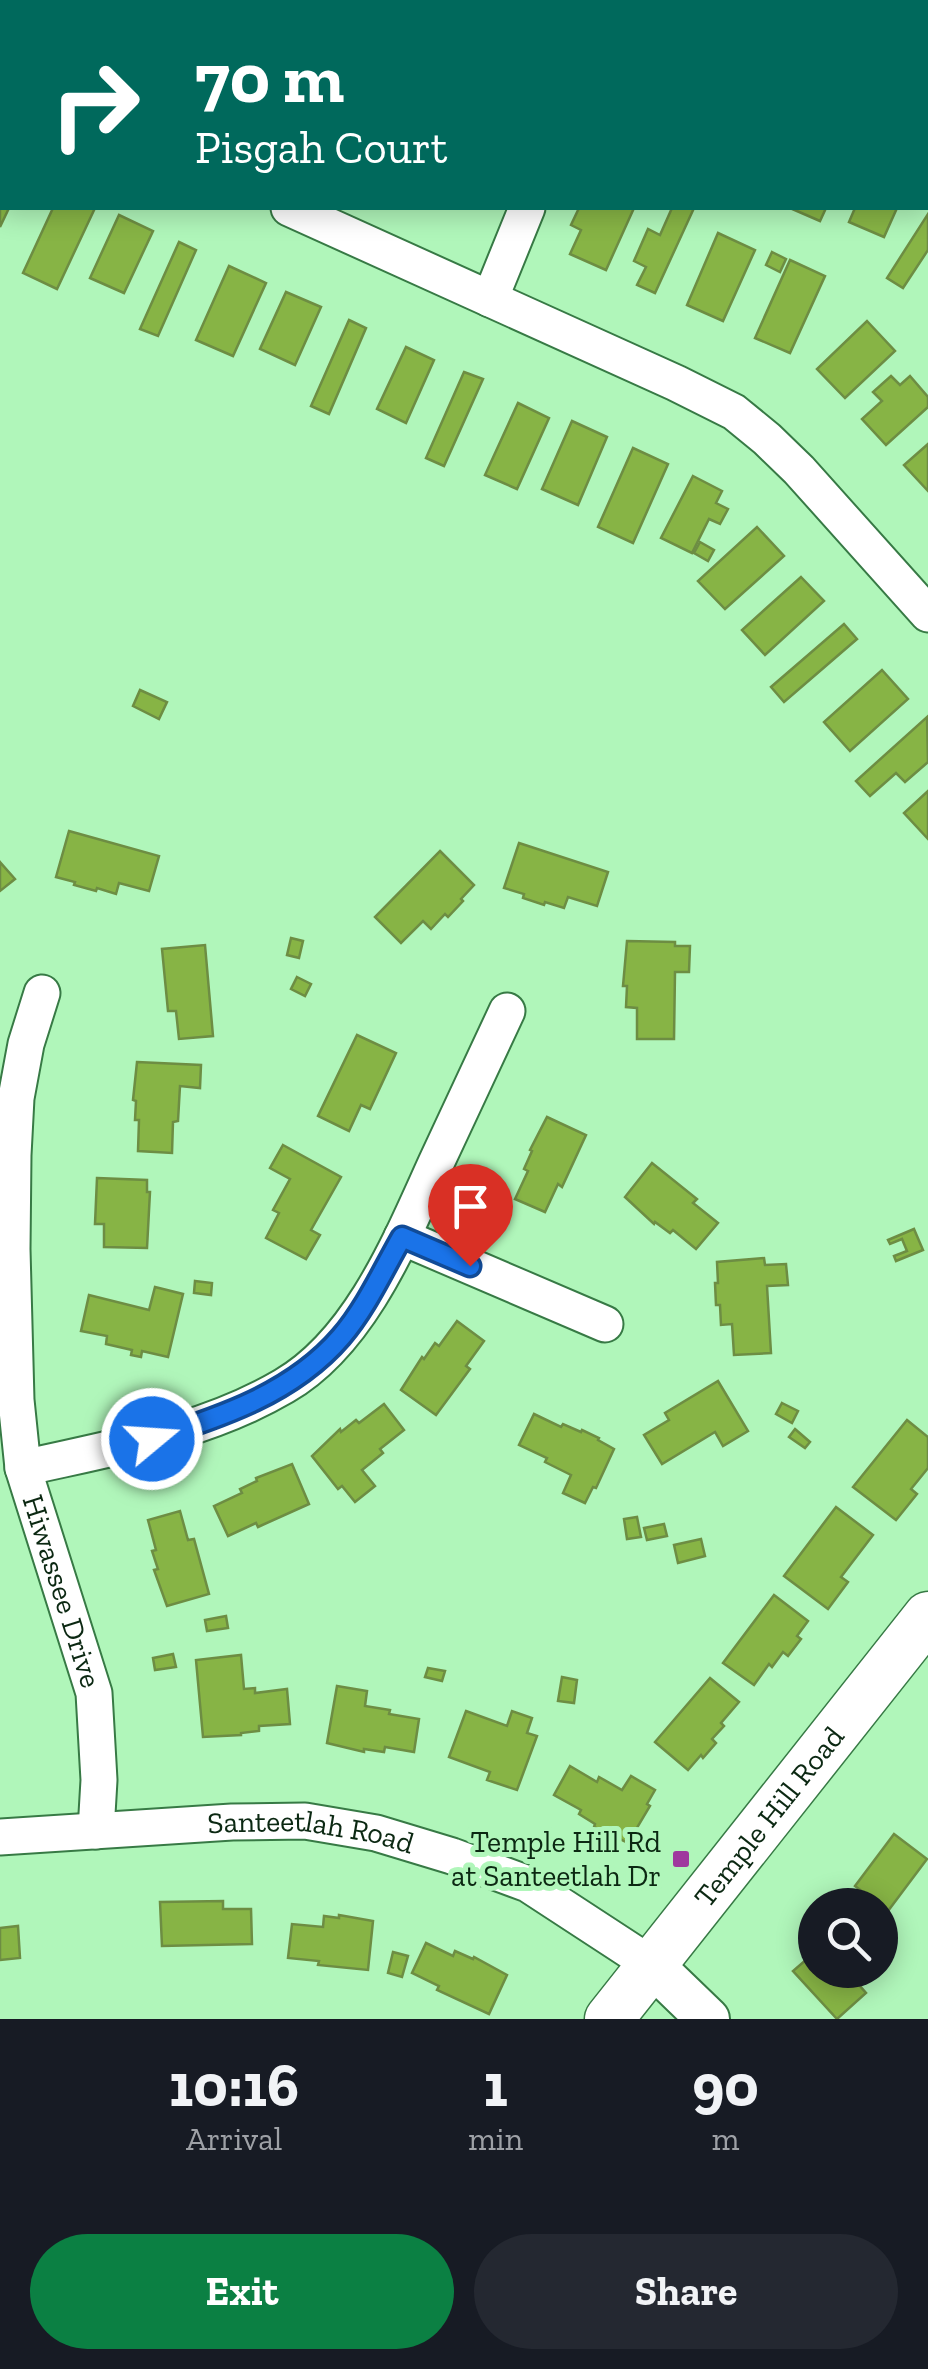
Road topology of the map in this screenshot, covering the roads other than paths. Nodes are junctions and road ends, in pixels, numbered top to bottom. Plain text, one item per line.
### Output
1 (293, 210) edge
2 (526, 210) edge
3 (490, 299) junction
4 (928, 614) edge
5 (42, 994) dead end
6 (507, 1011) dead end
7 (402, 1237) junction
8 (605, 1324) dead end
9 (23, 1468) junction
10 (928, 1616) edge
11 (96, 1830) junction
12 (0, 1838) edge
13 (652, 1965) junction
14 (610, 2019) edge
15 (708, 2019) edge

1 - 3 street
2 - 3 street
3 - 4 street
5 - 9 street, Hiwassee Drive
6 - 7 street
7 - 8 street
7 - 9 street
9 - 11 street, Hiwassee Drive
10 - 13 main road, Temple Hill Road
11 - 12 street, Santeetlah Road
11 - 13 street, Santeetlah Road
13 - 14 main road, Temple Hill Road
13 - 15 street

